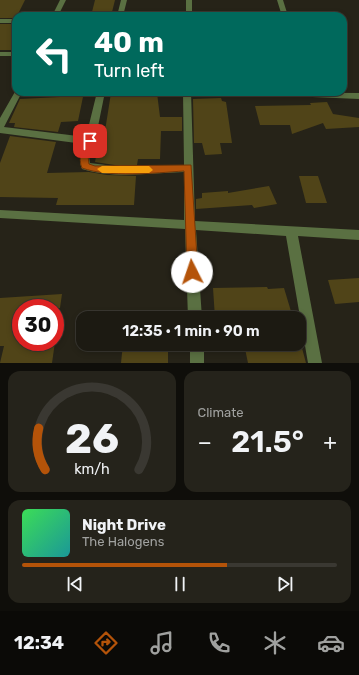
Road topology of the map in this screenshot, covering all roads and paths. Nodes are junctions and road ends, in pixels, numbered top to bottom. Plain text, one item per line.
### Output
1 (63, 0) edge
2 (124, 0) edge
3 (189, 0) edge
4 (280, 0) edge
5 (57, 12) edge
6 (121, 12) edge
7 (189, 12) edge
8 (284, 12) edge
9 (0, 20) edge
10 (12, 21) edge
11 (0, 54) edge
12 (12, 54) edge
13 (347, 95) edge
14 (16, 96) edge
15 (100, 96) edge
16 (187, 96) edge
17 (359, 96) edge
18 (0, 126) edge
19 (0, 130) edge
20 (90, 141) junction
21 (188, 168) junction
22 (0, 214) edge
23 (190, 226) junction
24 (291, 231) junction
25 (359, 235) edge
26 (195, 311) edge
27 (197, 351) edge
28 (197, 363) edge
29 (315, 363) edge

1 - 5 street
2 - 6 street
3 - 7 street
4 - 8 street
9 - 10 street
11 - 12 street
13 - 17 street
14 - 18 street
15 - 20 street
16 - 21 street
19 - 20 street
20 - 21 street
21 - 23 street
22 - 23 street
23 - 24 street
23 - 26 street
24 - 25 street
24 - 29 street
27 - 28 street

